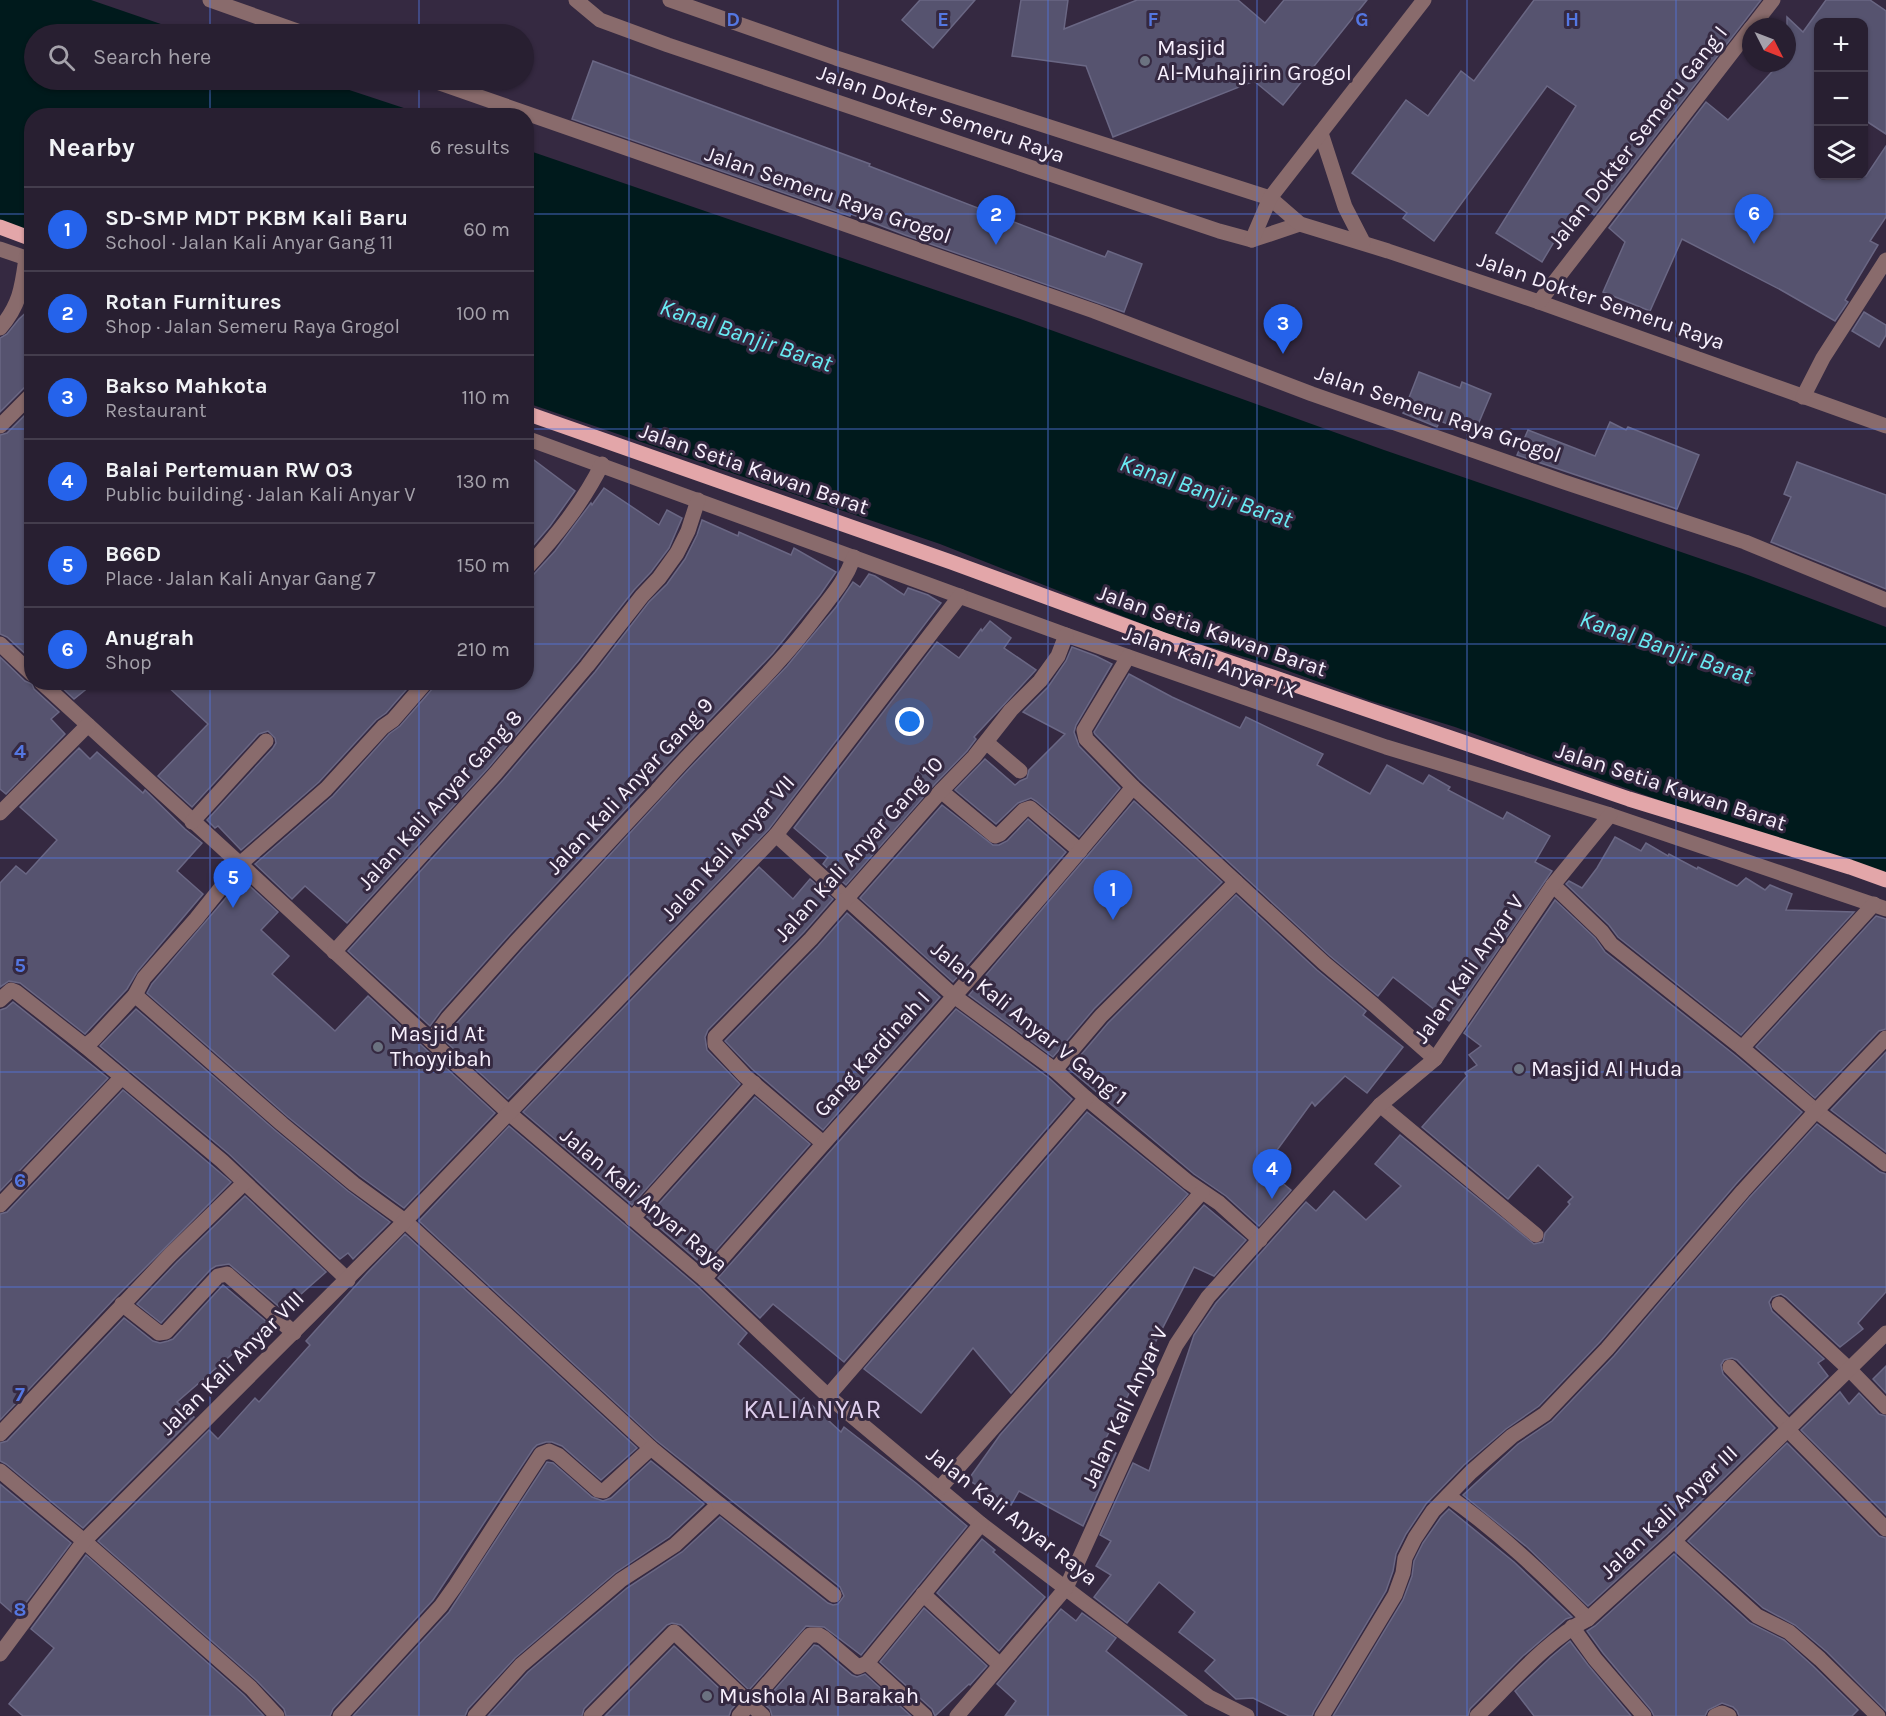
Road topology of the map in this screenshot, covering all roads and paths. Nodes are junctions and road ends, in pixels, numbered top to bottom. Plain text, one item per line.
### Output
1 (210, 0) edge
2 (576, 0) edge
3 (670, 0) edge
4 (1424, 0) edge
5 (1773, 0) edge
6 (1759, 18) edge
7 (278, 24) edge
8 (1742, 40) edge
9 (460, 90) edge
10 (511, 108) edge
11 (534, 116) edge
12 (1321, 133) junction
13 (1270, 198) junction
14 (1300, 224) junction
15 (0, 227) edge
16 (24, 236) edge
17 (1252, 240) junction
18 (1363, 242) junction
19 (0, 249) edge
20 (24, 257) edge
21 (1886, 260) edge
22 (24, 280) edge
23 (1539, 302) junction
24 (0, 328) edge
25 (1803, 397) junction
26 (24, 402) edge
27 (534, 416) edge
28 (0, 426) edge
29 (1886, 426) edge
30 (534, 441) edge
31 (602, 464) junction
32 (698, 500) junction
33 (854, 557) junction
34 (534, 561) edge
35 (960, 596) junction
36 (1886, 600) edge
37 (1066, 635) junction
38 (12, 655) edge
39 (1128, 657) junction
40 (24, 666) edge
41 (50, 690) edge
42 (419, 690) edge
43 (88, 725) junction
44 (266, 741) dead end
45 (986, 742) junction
46 (1020, 771) dead end
47 (1133, 787) junction
48 (941, 791) junction
49 (0, 813) edge
50 (1610, 815) junction
51 (192, 822) junction
52 (776, 835) junction
53 (1080, 851) junction
54 (240, 864) junction
55 (1886, 880) edge
56 (1236, 882) junction
57 (1553, 885) junction
58 (846, 899) junction
59 (1880, 907) edge
60 (334, 952) junction
61 (2, 995) edge
62 (135, 995) junction
63 (954, 996) junction
64 (1886, 1038) edge
65 (431, 1041) junction
66 (85, 1046) junction
67 (1742, 1048) junction
68 (1435, 1059) junction
69 (1055, 1070) junction
70 (122, 1077) junction
71 (754, 1083) junction
72 (1086, 1098) junction
73 (1380, 1105) junction
74 (1816, 1110) junction
75 (510, 1114) junction
76 (823, 1143) junction
77 (1886, 1164) edge
78 (244, 1183) junction
79 (1202, 1192) junction
80 (0, 1205) edge
81 (632, 1219) junction
82 (405, 1221) junction
83 (1536, 1235) dead end
84 (1260, 1240) junction
85 (704, 1279) junction
86 (348, 1280) junction
87 (122, 1304) junction
88 (1779, 1304) dead end
89 (294, 1333) junction
90 (1886, 1333) edge
91 (1730, 1367) dead end
92 (1849, 1369) junction
93 (828, 1396) junction
94 (1886, 1407) edge
95 (1788, 1428) junction
96 (0, 1434) edge
97 (651, 1448) junction
98 (0, 1472) edge
99 (939, 1489) junction
100 (1448, 1496) junction
101 (719, 1504) junction
102 (981, 1524) junction
103 (1886, 1528) edge
104 (84, 1541) junction
105 (1674, 1541) junction
106 (1066, 1588) junction
107 (923, 1594) junction
108 (834, 1595) dead end
109 (1588, 1619) junction
110 (1572, 1627) junction
111 (0, 1654) edge
112 (867, 1663) junction
113 (1000, 1665) junction
114 (750, 1704) junction
115 (277, 1716) edge
116 (340, 1716) edge
117 (475, 1716) edge
118 (591, 1716) edge
119 (740, 1716) edge
120 (763, 1716) edge
121 (925, 1716) edge
122 (957, 1716) edge
123 (1247, 1716) edge
124 (1322, 1716) edge
125 (1477, 1716) edge
126 (1644, 1716) edge
127 (1715, 1716) edge
128 (1729, 1716) edge
129 (1878, 1716) edge

1 - 7 street
2 - 17 street, Jalan Dokter Semeru Raya
3 - 13 street, Jalan Dokter Semeru Raya
4 - 12 street
5 - 6 street, Jalan Dokter Semeru Gang I
8 - 23 street, Jalan Dokter Semeru Gang I
9 - 10 street, Jalan Semeru Raya Grogol
11 - 36 street, Jalan Semeru Raya Grogol
12 - 13 street
12 - 18 street
13 - 14 street, Jalan Dokter Semeru Raya
13 - 17 street
14 - 17 street
14 - 18 street, Jalan Dokter Semeru Raya
15 - 16 main road
18 - 23 street, Jalan Dokter Semeru Raya
19 - 20 street
21 - 25 street
22 - 24 street
23 - 25 street, Jalan Dokter Semeru Raya
25 - 29 street, Jalan Dokter Semeru Raya
26 - 28 street
27 - 55 main road, Jalan Setia Kawan Barat
30 - 31 street, Jalan Kali Anyar IX
31 - 32 street, Jalan Kali Anyar IX
31 - 34 street
32 - 33 street, Jalan Kali Anyar IX
32 - 60 street, Jalan Kali Anyar Gang 8
33 - 35 street, Jalan Kali Anyar IX
33 - 65 street, Jalan Kali Anyar Gang 9
35 - 37 street, Jalan Kali Anyar IX
35 - 52 street, Jalan Kali Anyar VII
37 - 39 street, Jalan Kali Anyar IX
37 - 45 street, Jalan Kali Anyar Gang 10
38 - 40 street
39 - 47 street
39 - 50 street, Jalan Kali Anyar IX
41 - 43 street, Jalan Kali Anyar Raya
42 - 54 street
43 - 49 street
43 - 51 street, Jalan Kali Anyar Raya
44 - 51 street
45 - 46 street
45 - 48 street, Jalan Kali Anyar Gang 10
47 - 53 street, Gang Kardinah I
47 - 56 street
48 - 53 street
48 - 58 street, Jalan Kali Anyar Gang 10
50 - 57 street, Jalan Kali Anyar V
50 - 59 street, Jalan Kali Anyar IX
51 - 54 street, Jalan Kali Anyar Raya
52 - 58 street, Jalan Kali Anyar V Gang 1
52 - 75 street, Jalan Kali Anyar VII
53 - 63 street, Gang Kardinah I
54 - 60 street, Jalan Kali Anyar Raya
54 - 62 street
56 - 68 street
56 - 69 street
57 - 67 street
57 - 68 street, Jalan Kali Anyar V
58 - 63 street, Jalan Kali Anyar V Gang 1
58 - 71 street, Jalan Kali Anyar Gang 10
59 - 67 street
60 - 65 street, Jalan Kali Anyar Raya
61 - 66 street
62 - 66 street
62 - 82 street
63 - 69 street, Jalan Kali Anyar V Gang 1
63 - 76 street, Gang Kardinah I
64 - 74 street
65 - 75 street, Jalan Kali Anyar Raya
66 - 70 street
67 - 74 street
68 - 73 street, Jalan Kali Anyar V
69 - 72 street, Jalan Kali Anyar V Gang 1
70 - 78 street
70 - 80 street
71 - 76 street, Gang Kardinah I
71 - 81 street
72 - 79 street, Jalan Kali Anyar V Gang 1
72 - 93 street
73 - 83 street
73 - 84 street, Jalan Kali Anyar V
74 - 77 street
74 - 100 street
75 - 81 street, Jalan Kali Anyar Raya
75 - 82 street, Jalan Kali Anyar VIII
76 - 85 street, Gang Kardinah I
78 - 86 street
78 - 87 street
79 - 84 street, Jalan Kali Anyar V Gang 1
79 - 99 street
81 - 85 street, Jalan Kali Anyar Raya
82 - 86 street, Jalan Kali Anyar VIII
82 - 97 street
84 - 106 street, Jalan Kali Anyar V
85 - 93 street, Jalan Kali Anyar Raya
86 - 89 street, Jalan Kali Anyar VIII
87 - 89 street
87 - 96 street
88 - 92 street
89 - 104 street, Jalan Kali Anyar VIII
90 - 92 street, Jalan Kali Anyar III
91 - 95 street
92 - 94 street
92 - 95 street, Jalan Kali Anyar III
93 - 99 street, Jalan Kali Anyar Raya
95 - 103 street
95 - 105 street, Jalan Kali Anyar III
97 - 101 street
97 - 116 street
98 - 104 street
99 - 102 street, Jalan Kali Anyar Raya
100 - 109 street
100 - 124 street
101 - 108 street
101 - 117 street
102 - 106 street, Jalan Kali Anyar Raya
102 - 107 street
104 - 111 street, Jalan Kali Anyar VIII
104 - 115 street
105 - 109 street, Jalan Kali Anyar III
105 - 129 street
106 - 113 street, Jalan Kali Anyar V
106 - 123 street, Jalan Kali Anyar Raya
107 - 112 street
107 - 113 street
109 - 110 street, Jalan Kali Anyar III
110 - 125 street, Jalan Kali Anyar III
110 - 126 street
112 - 114 street
112 - 121 street
113 - 122 street, Jalan Kali Anyar V
114 - 118 street
114 - 119 street
114 - 120 street
127 - 128 street

